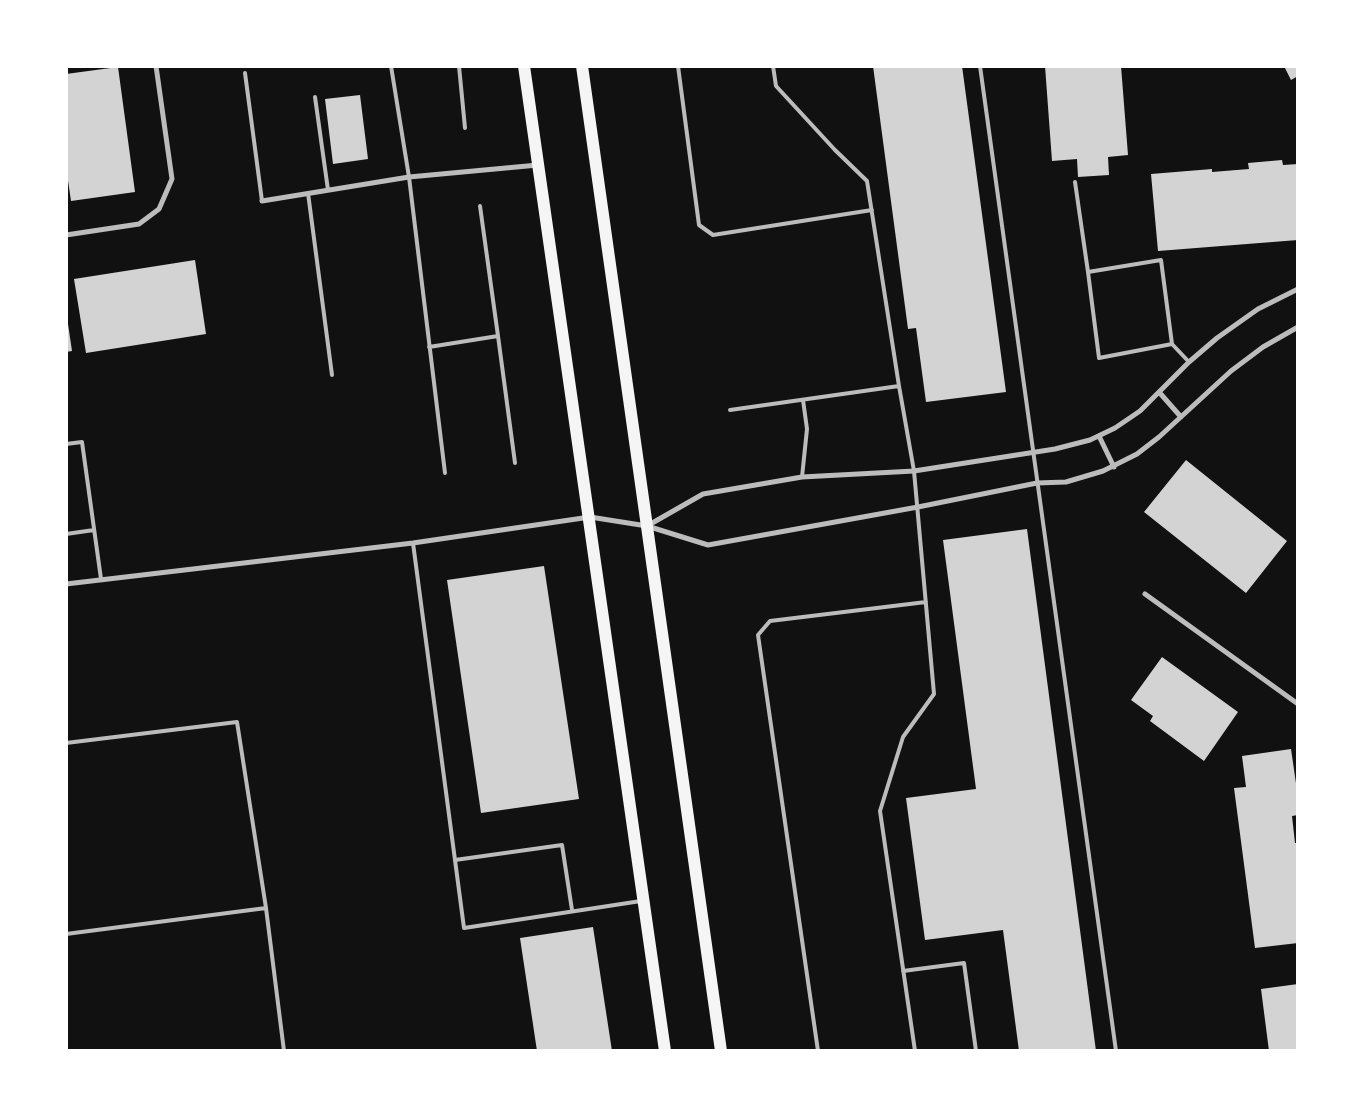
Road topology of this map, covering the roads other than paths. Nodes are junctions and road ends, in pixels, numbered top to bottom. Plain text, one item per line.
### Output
1 (156, 66) edge
2 (391, 66) edge
3 (459, 66) edge
4 (524, 66) edge
5 (582, 66) edge
6 (678, 66) edge
7 (773, 66) edge
8 (980, 66) edge
9 (245, 73) dead end
10 (314, 97) dead end
11 (465, 128) dead end
12 (538, 165) junction
13 (409, 177) junction
14 (1075, 182) dead end
15 (328, 190) junction
16 (308, 193) junction
17 (262, 201) joint
18 (480, 206) dead end
19 (872, 210) junction
20 (66, 234) edge
21 (1088, 272) junction
22 (1298, 289) edge
23 (1298, 327) edge
24 (498, 336) junction
25 (1172, 344) junction
26 (430, 347) junction
27 (1189, 362) junction
28 (332, 374) dead end
29 (899, 386) junction
30 (1159, 392) junction
31 (803, 400) junction
32 (730, 410) dead end
33 (1181, 417) junction
34 (1099, 436) junction
35 (66, 444) edge
36 (1033, 453) junction
37 (515, 463) dead end
38 (1114, 467) junction
39 (914, 471) junction
40 (445, 474) dead end
41 (802, 477) junction
42 (1038, 482) junction
43 (918, 507) junction
44 (590, 516) junction
45 (647, 526) junction
46 (94, 530) junction
47 (66, 534) edge
48 (413, 543) junction
49 (101, 580) junction
50 (66, 584) edge
51 (1145, 594) dead end
52 (926, 602) junction
53 (1298, 704) edge
54 (66, 743) edge
55 (455, 860) junction
56 (643, 900) junction
57 (266, 908) junction
58 (572, 910) junction
59 (66, 934) edge
60 (903, 971) junction
61 (284, 1051) edge
62 (665, 1051) edge
63 (720, 1051) edge
64 (818, 1051) edge
65 (915, 1051) edge
66 (976, 1051) edge
67 (1116, 1051) edge

1 - 20 street
2 - 13 lane
3 - 11 lane
4 - 12 main road
5 - 45 main road
6 - 19 lane
7 - 19 lane
8 - 36 lane
9 - 17 lane
10 - 15 lane
12 - 13 street
12 - 44 main road
13 - 15 street
13 - 26 lane
14 - 21 lane
15 - 16 street
16 - 17 street
16 - 28 lane
18 - 24 lane
19 - 29 lane
21 - 25 lane
21 - 25 lane
22 - 27 street
23 - 33 street
24 - 26 lane
24 - 37 lane
25 - 27 lane
26 - 40 lane
27 - 30 street
29 - 31 lane
29 - 39 lane
30 - 33 street
30 - 34 street
31 - 32 lane
31 - 41 lane
33 - 38 street
34 - 36 street
34 - 38 street
35 - 46 lane
36 - 39 street
36 - 42 lane
38 - 42 street
39 - 41 street
39 - 43 lane
41 - 45 street
42 - 43 street
42 - 67 lane
43 - 45 street
43 - 52 lane
44 - 45 street
44 - 48 street
44 - 56 main road
45 - 63 main road
46 - 47 lane
46 - 49 lane
48 - 49 street
48 - 55 lane
49 - 50 street
51 - 53 street
52 - 60 lane
52 - 64 lane
54 - 57 lane
55 - 58 lane
55 - 58 lane
56 - 58 lane
56 - 62 main road
57 - 59 lane
57 - 61 lane
60 - 65 lane
60 - 66 lane

